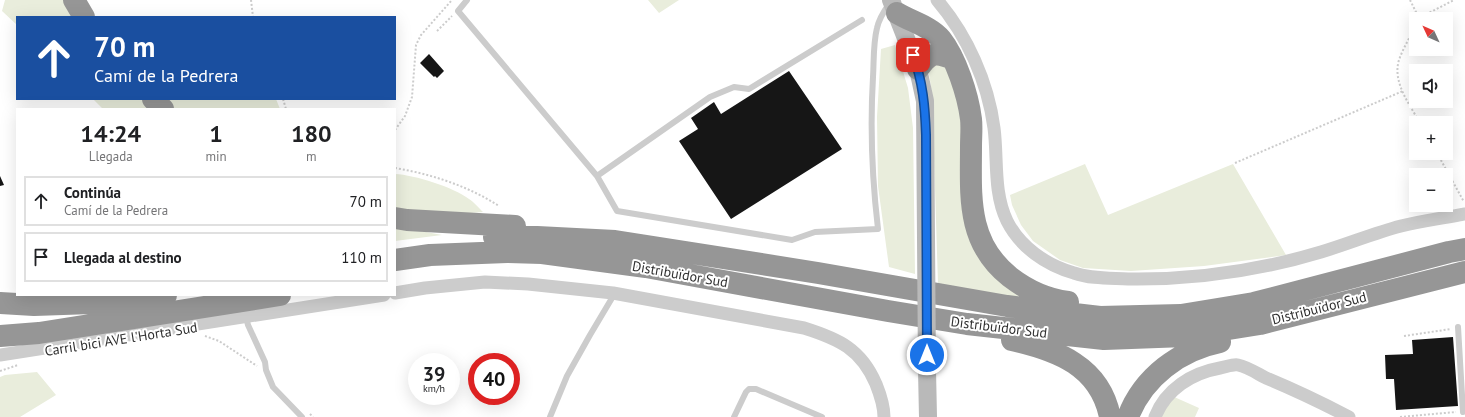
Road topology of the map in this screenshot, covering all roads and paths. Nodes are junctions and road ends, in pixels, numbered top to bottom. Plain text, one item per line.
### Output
1 (74, 0) edge
2 (251, 0) edge
3 (452, 0) edge
4 (467, 0) edge
5 (937, 0) edge
6 (1410, 0) edge
7 (1454, 0) edge
8 (893, 5) edge
9 (458, 11) junction
10 (1415, 12) edge
11 (1430, 12) edge
12 (83, 16) edge
13 (253, 16) edge
14 (862, 20) dead end
15 (437, 31) dead end
16 (1409, 39) edge
17 (953, 59) junction
18 (918, 69) junction
19 (1403, 91) junction
20 (154, 100) edge
21 (162, 108) edge
22 (1416, 116) edge
23 (396, 129) edge
24 (1441, 160) edge
25 (1235, 164) dead end
26 (396, 168) edge
27 (597, 176) junction
28 (1465, 203) edge
29 (498, 206) dead end
30 (1465, 214) edge
31 (396, 218) edge
32 (396, 246) edge
33 (1465, 249) edge
34 (507, 252) junction
35 (396, 260) edge
36 (396, 267) edge
37 (818, 273) junction
38 (1460, 273) edge
39 (0, 291) edge
40 (16, 293) edge
41 (396, 293) edge
42 (615, 293) junction
43 (158, 296) edge
44 (274, 296) edge
45 (378, 296) edge
46 (0, 303) edge
47 (1254, 303) junction
48 (246, 317) junction
49 (967, 324) junction
50 (1458, 327) joint
51 (201, 334) dead end
52 (0, 336) edge
53 (1404, 336) dead end
54 (0, 355) edge
55 (20, 364) dead end
56 (266, 370) junction
57 (0, 371) edge
58 (308, 412) dead end
59 (1463, 412) joint
60 (302, 417) edge
61 (313, 417) edge
62 (550, 417) edge
63 (734, 417) edge
64 (822, 417) edge
65 (884, 417) edge
66 (928, 417) edge
67 (1110, 417) edge
68 (1128, 417) edge
69 (1155, 417) edge
70 (1350, 417) edge
71 (1400, 417) edge

1 - 12 highway
2 - 13 path
3 - 23 path
4 - 9 lane
5 - 30 street
6 - 10 path
7 - 11 path
8 - 17 highway
8 - 18 street
8 - 27 lane
9 - 15 path
9 - 27 lane
14 - 27 lane
16 - 19 path
17 - 18 highway
17 - 47 highway
18 - 66 street, bridge
19 - 22 path
19 - 25 path
20 - 21 highway
24 - 28 path
26 - 29 path
31 - 37 highway
32 - 37 highway
33 - 47 highway, Distribuïdor Sud
34 - 35 highway
34 - 36 highway
34 - 49 highway, Distribuïdor Sud
37 - 47 highway, Distribuïdor Sud
38 - 49 highway, Distribuïdor Sud
38 - 68 highway
39 - 40 highway
41 - 42 street
42 - 62 lane
42 - 65 street
43 - 46 highway
44 - 52 highway
45 - 48 street
48 - 54 street
48 - 56 lane
49 - 67 highway
50 - 53 path
50 - 59 lane
51 - 56 path, Carril bici AVE l'Horta Sud
55 - 57 path
56 - 60 lane
58 - 61 path
59 - 71 path
63 - 64 lane
69 - 70 street

